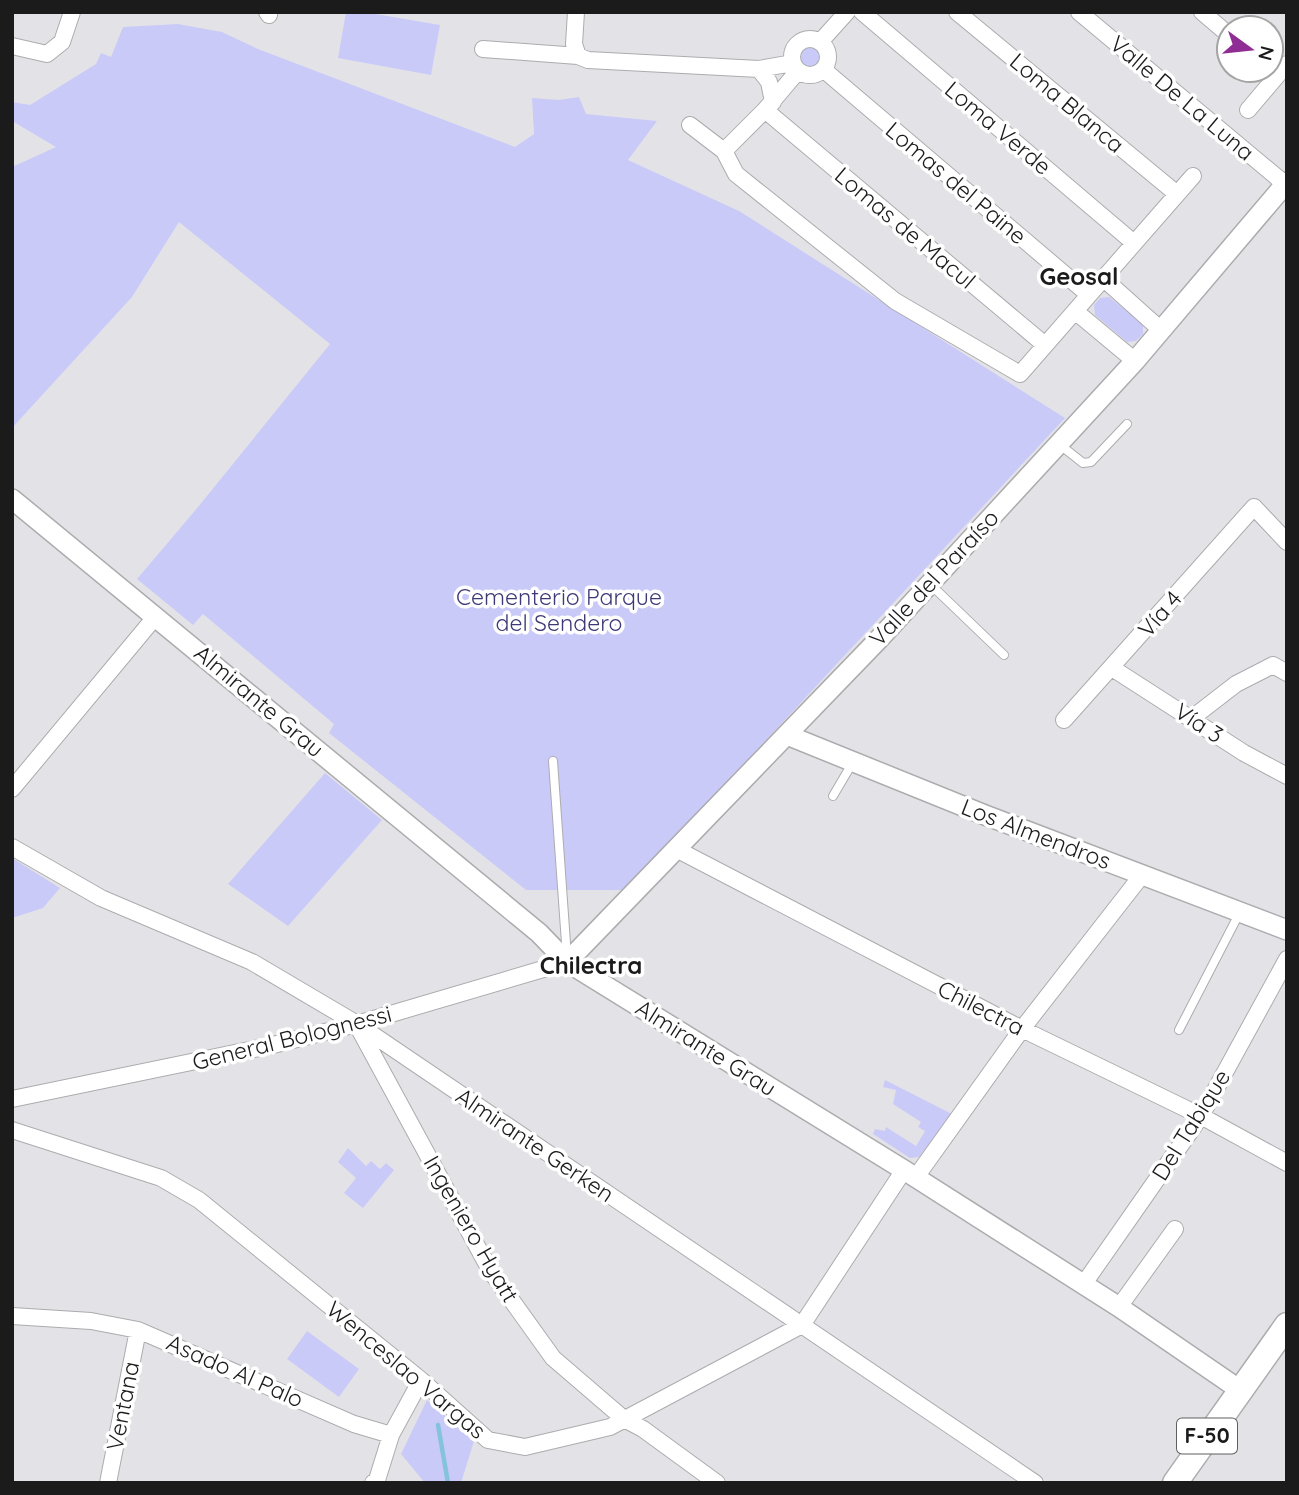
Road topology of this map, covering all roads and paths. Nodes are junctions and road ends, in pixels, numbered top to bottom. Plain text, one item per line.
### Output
1 (72, 12) edge
2 (576, 12) edge
3 (847, 12) edge
4 (862, 12) edge
5 (957, 12) edge
6 (1079, 12) edge
7 (820, 42) junction
8 (12, 46) edge
9 (483, 49) dead end
10 (578, 56) junction
11 (795, 67) junction
12 (759, 69) junction
13 (824, 70) junction
14 (1268, 84) edge
15 (769, 106) junction
16 (1248, 110) dead end
17 (690, 125) dead end
18 (724, 151) junction
19 (1193, 176) dead end
20 (1286, 183) edge
21 (1177, 194) junction
22 (1134, 243) junction
23 (1103, 278) junction
24 (1088, 295) junction
25 (1075, 311) junction
26 (1161, 330) junction
27 (1045, 345) junction
28 (1135, 361) junction
29 (1127, 424) dead end
30 (1059, 443) junction
31 (12, 499) edge
32 (1287, 542) edge
33 (929, 584) junction
34 (156, 616) junction
35 (1004, 654) dead end
36 (1112, 668) junction
37 (1287, 673) edge
38 (1192, 718) junction
39 (1065, 720) dead end
40 (787, 735) junction
41 (553, 761) dead end
42 (853, 762) junction
43 (1287, 776) edge
44 (12, 789) edge
45 (833, 796) dead end
46 (12, 847) edge
47 (678, 850) junction
48 (1142, 875) junction
49 (1240, 912) junction
50 (1287, 930) edge
51 (1287, 959) edge
52 (568, 962) junction
53 (357, 1024) junction
54 (1022, 1029) junction
55 (1179, 1030) dead end
56 (12, 1100) edge
57 (1201, 1116) junction
58 (12, 1130) edge
59 (1287, 1163) edge
60 (910, 1174) junction
61 (1175, 1229) dead end
62 (1083, 1284) junction
63 (1119, 1307) junction
64 (12, 1316) edge
65 (802, 1325) junction
66 (1287, 1325) edge
67 (138, 1329) junction
68 (1287, 1350) edge
69 (1267, 1377) junction
70 (421, 1380) junction
71 (1240, 1390) junction
72 (624, 1419) junction
73 (1229, 1430) junction
74 (391, 1435) junction
75 (108, 1483) edge
76 (373, 1483) edge
77 (717, 1483) edge
78 (1035, 1483) edge
79 (1175, 1483) edge
80 (1191, 1483) edge

1 - 8 street
2 - 10 street
3 - 7 street
4 - 22 street, Loma Verde
5 - 21 street, Loma Blanca
6 - 20 street, Valle De La Luna
7 - 11 street
7 - 13 street
9 - 10 street
10 - 12 street
11 - 12 street
11 - 13 street
11 - 15 street
12 - 15 street
13 - 24 street, Lomas del Paine
14 - 16 street
15 - 18 street
15 - 27 street, Lomas de Macul
17 - 18 street
18 - 27 street
19 - 21 street
20 - 26 street, Valle del Paraíso
21 - 22 street
22 - 23 street
23 - 24 street
23 - 26 street
24 - 25 street
25 - 27 street
25 - 28 street
26 - 28 street, Valle del Paraíso
28 - 30 street, Valle del Paraíso
29 - 30 lane
30 - 33 street, Valle del Paraíso
31 - 34 street, Almirante Grau
32 - 36 street, Vía 4
33 - 35 lane
33 - 40 street, Valle del Paraíso
34 - 44 street
34 - 52 street, Almirante Grau
36 - 38 street, Vía 3
36 - 39 street, Vía 4
37 - 38 street
38 - 43 street, Vía 3
40 - 42 street, Los Almendros
40 - 47 street, Valle del Paraíso
41 - 52 lane
42 - 45 lane
42 - 48 street, Los Almendros
46 - 53 street, Almirante Gerken
47 - 52 street, Valle del Paraíso
47 - 54 street, Chilectra
48 - 49 street, Los Almendros
48 - 54 street, Wenceslao Vargas
49 - 50 street, Los Almendros
49 - 55 lane
51 - 57 street, Del Tabique
52 - 53 street, General Bolognessi
52 - 60 street, Almirante Grau
53 - 56 street, General Bolognessi
53 - 65 street, Almirante Gerken
53 - 72 street, Ingeniero Hyatt
54 - 57 street, Chilectra
54 - 60 street, Wenceslao Vargas
57 - 59 street, Chilectra
57 - 62 street, Del Tabique
58 - 70 street, Wenceslao Vargas
60 - 62 street, Almirante Grau
60 - 65 street, Wenceslao Vargas
61 - 63 street
62 - 63 street, Almirante Grau
63 - 71 street, Almirante Grau
64 - 67 street, Asado Al Palo
65 - 72 street, Wenceslao Vargas
65 - 78 street, Almirante Gerken
66 - 71 main road, F-50
67 - 74 street, Asado Al Palo
67 - 75 street, Ventana
68 - 69 main road, F-50
69 - 71 street
69 - 73 main road, F-50
70 - 72 street, Wenceslao Vargas
70 - 74 street
71 - 73 street
71 - 79 main road, F-50
72 - 77 street, Ingeniero Hyatt
73 - 80 main road, F-50
74 - 76 street

